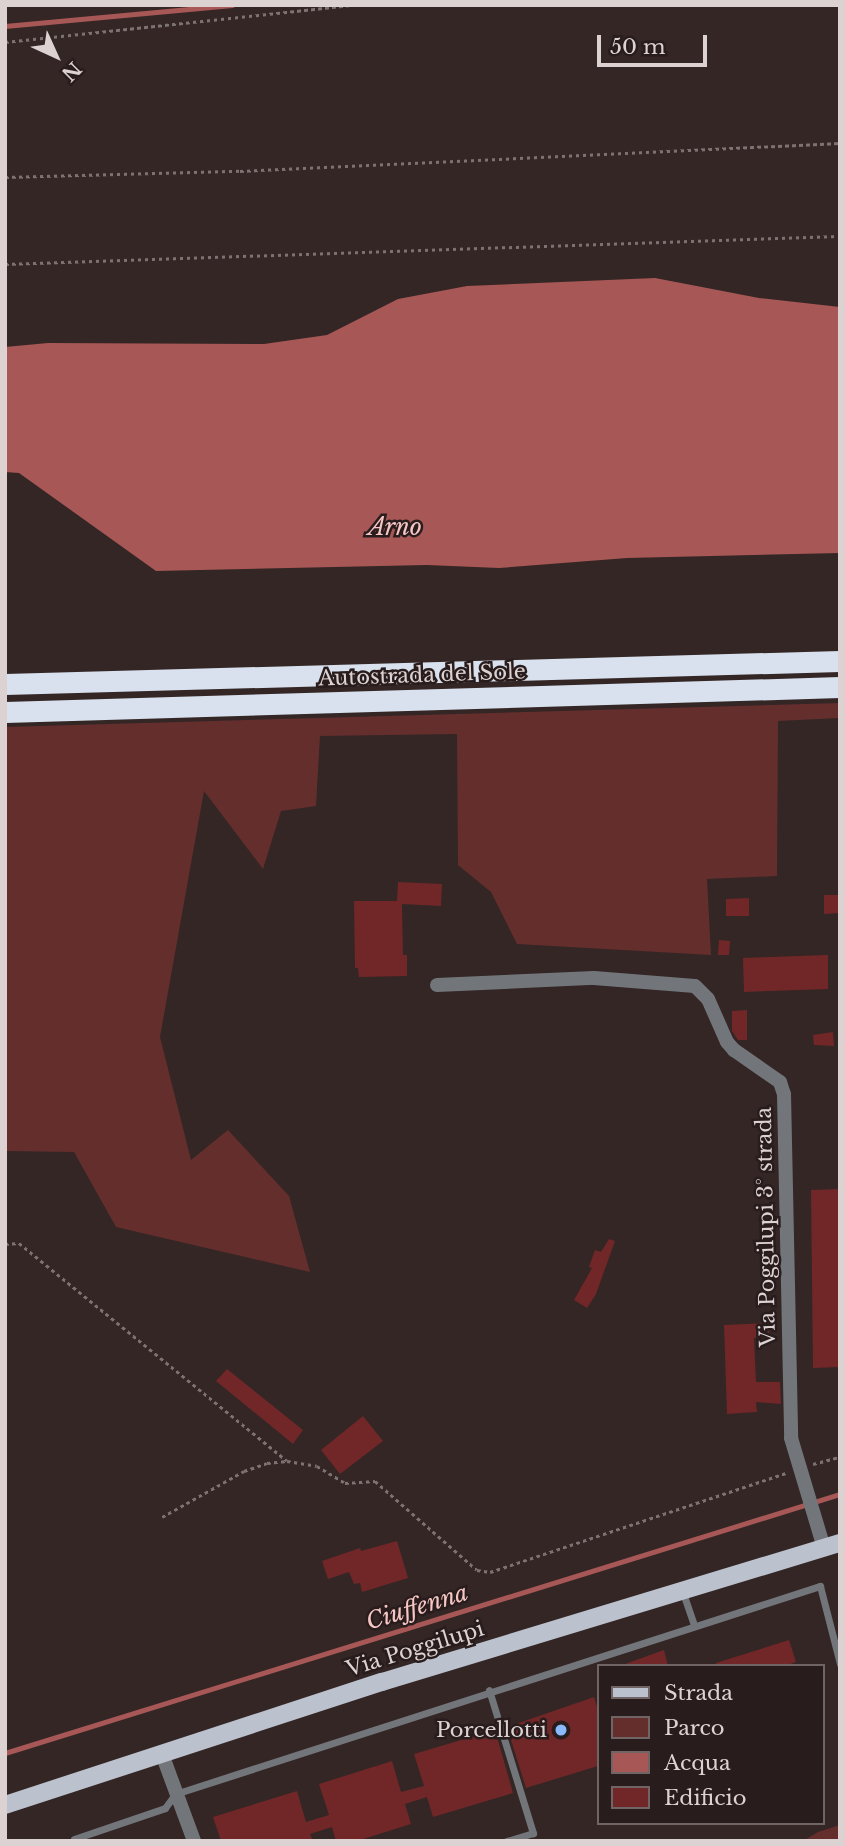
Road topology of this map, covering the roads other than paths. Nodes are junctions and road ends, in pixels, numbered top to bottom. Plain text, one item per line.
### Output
1 (840, 661) edge
2 (5, 684) edge
3 (840, 687) edge
4 (5, 712) edge
5 (437, 985) dead end
6 (828, 1542) edge
7 (683, 1592) junction
8 (694, 1625) junction
9 (840, 1664) edge
10 (489, 1690) junction
11 (162, 1754) junction
12 (175, 1794) junction
13 (5, 1805) edge
14 (74, 1839) dead end
15 (194, 1841) edge
16 (506, 1841) edge

1 - 2 highway, Autostrada del Sole
3 - 4 highway, Autostrada del Sole
5 - 6 street, Via Poggilupi 3° strada
6 - 7 main road, Via Poggilupi
7 - 8 lane
7 - 11 main road, Via Poggilupi
8 - 9 lane
8 - 10 lane
10 - 12 lane
10 - 16 lane
11 - 12 street
11 - 13 main road, Via Poggilupi
12 - 14 lane
12 - 15 street

